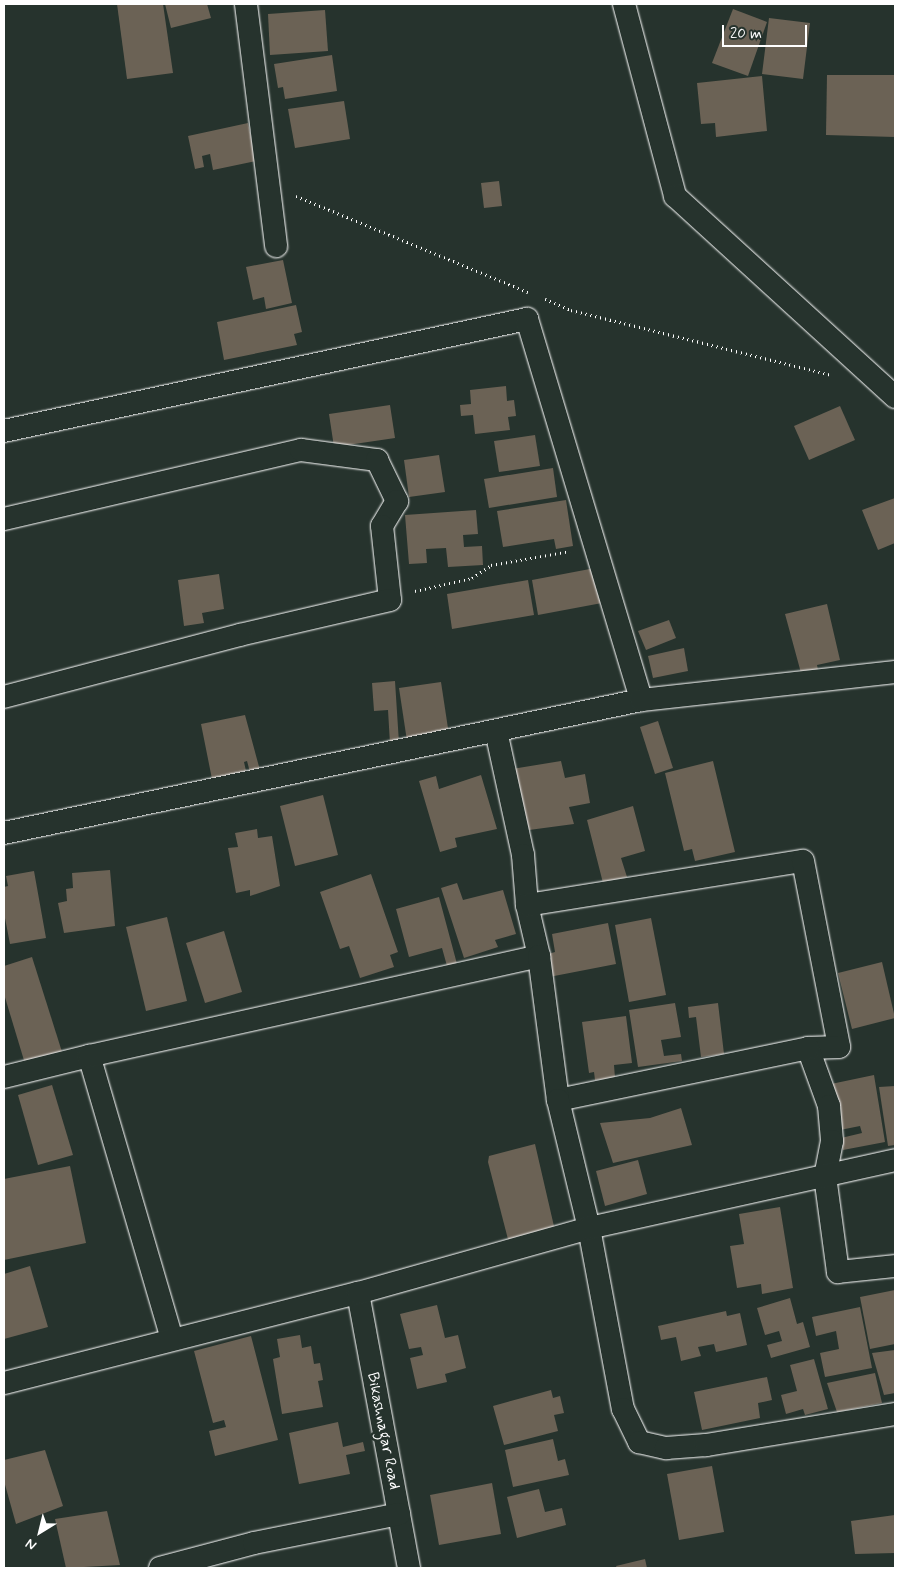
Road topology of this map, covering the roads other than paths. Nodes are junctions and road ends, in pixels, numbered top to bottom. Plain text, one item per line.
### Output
1 (246, 4) edge
2 (624, 4) edge
3 (276, 246) dead end
4 (895, 397) edge
5 (4, 431) edge
6 (4, 520) edge
7 (895, 672) edge
8 (4, 697) edge
9 (641, 700) junction
10 (496, 730) junction
11 (4, 833) edge
12 (527, 905) junction
13 (539, 956) junction
14 (808, 1048) junction
15 (89, 1056) junction
16 (4, 1077) edge
17 (558, 1100) junction
18 (895, 1160) edge
19 (825, 1176) junction
20 (589, 1228) junction
21 (895, 1266) edge
22 (358, 1293) junction
23 (172, 1339) junction
24 (4, 1383) edge
25 (895, 1414) edge
26 (399, 1514) junction
27 (160, 1568) edge
28 (409, 1568) edge

1 - 3 street
2 - 4 street
5 - 9 street
6 - 8 street
7 - 9 street
9 - 10 street
10 - 11 street
10 - 12 street
12 - 13 street
12 - 14 street
13 - 15 street
13 - 17 street
14 - 17 street
14 - 19 street
15 - 16 street
15 - 23 street
17 - 20 street
18 - 19 street
19 - 20 street
19 - 21 street
20 - 22 street
20 - 25 street
22 - 23 street
22 - 26 street, Bikashnagar Road
23 - 24 street
26 - 27 street
26 - 28 street, Bikashnagar Road

